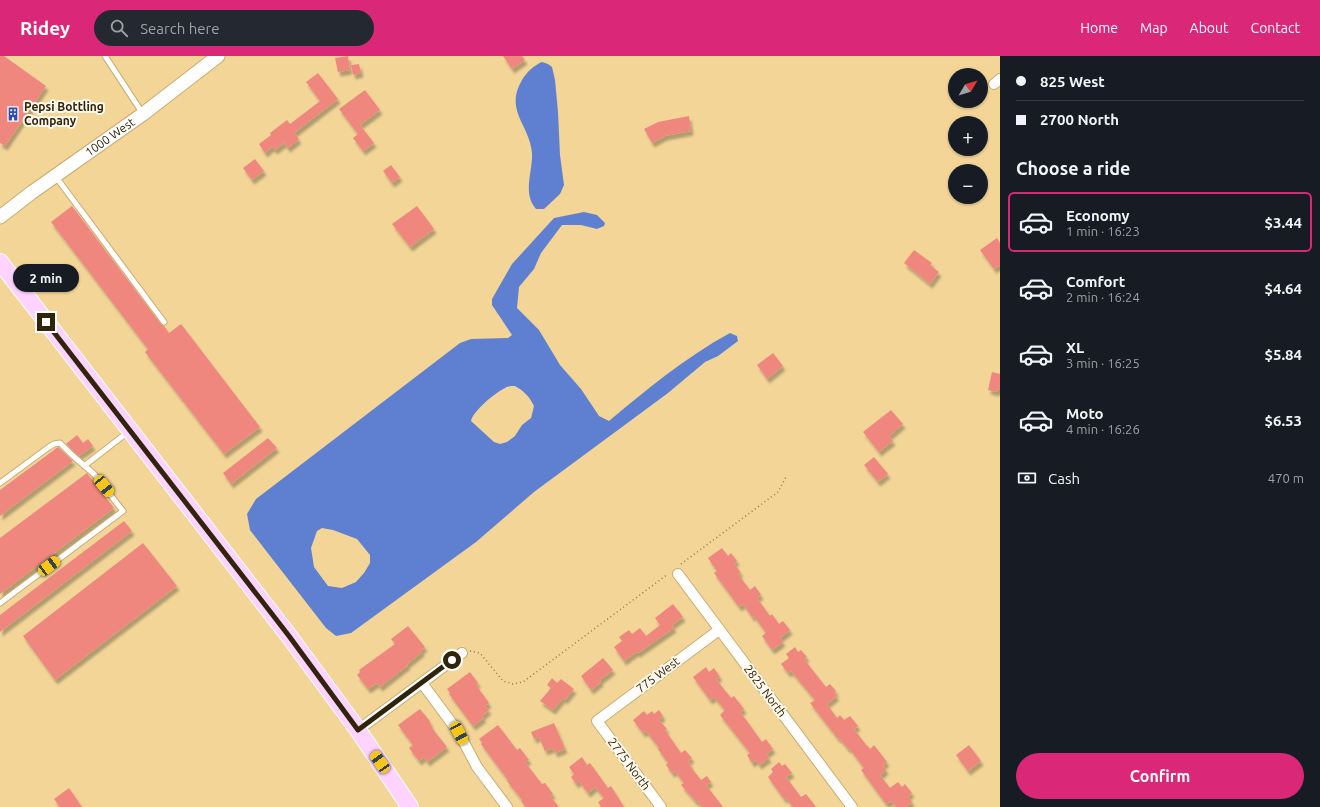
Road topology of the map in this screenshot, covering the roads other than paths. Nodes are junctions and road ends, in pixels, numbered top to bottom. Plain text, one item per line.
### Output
1 (104, 56) edge
2 (218, 56) edge
3 (143, 114) junction
4 (55, 176) junction
5 (0, 216) edge
6 (0, 262) edge
7 (164, 322) dead end
8 (130, 430) junction
9 (84, 466) junction
10 (0, 483) edge
11 (679, 570) road end
12 (0, 603) edge
13 (719, 630) junction
14 (462, 653) road end
15 (422, 683) junction
16 (597, 721) joint
17 (358, 730) junction
18 (410, 807) edge
19 (506, 807) edge
20 (661, 807) edge
21 (852, 807) edge

1 - 3 lane
2 - 3 street, 1000 West
3 - 4 street, 1000 West
4 - 5 street, 1000 West
4 - 7 lane
6 - 8 main road
8 - 9 lane
8 - 17 main road
9 - 10 lane
9 - 12 lane
11 - 13 street, 2825 North
13 - 16 street, 775 West
13 - 21 street, 2825 North
14 - 15 street
15 - 17 street
15 - 19 street
16 - 20 street, 2775 North
17 - 18 main road

